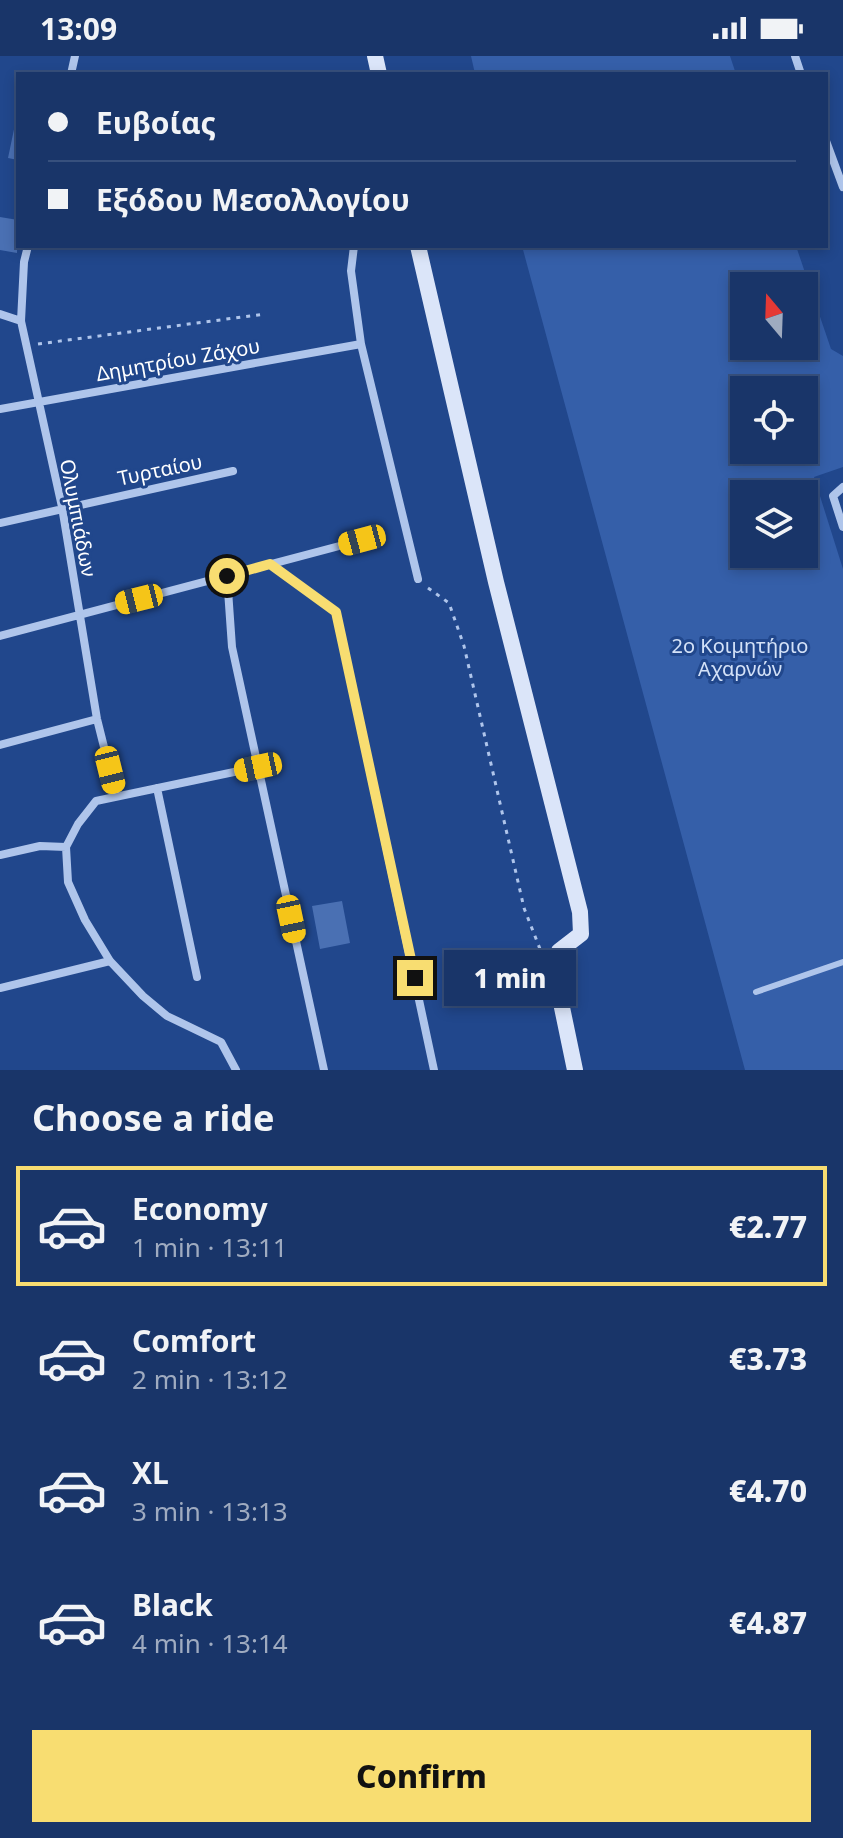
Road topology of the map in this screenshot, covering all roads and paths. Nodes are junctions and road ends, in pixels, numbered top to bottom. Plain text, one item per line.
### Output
1 (828, 146) edge
2 (843, 187) edge
3 (28, 248) edge
4 (354, 248) edge
5 (418, 248) edge
6 (0, 314) edge
7 (265, 314) dead end
8 (21, 321) junction
9 (361, 344) junction
10 (26, 346) junction
11 (38, 401) junction
12 (0, 409) edge
13 (233, 471) dead end
14 (843, 487) edge
15 (62, 507) junction
16 (0, 523) edge
17 (843, 527) edge
18 (362, 540) dead end
19 (270, 564) junction
20 (227, 576) junction
21 (418, 579) joint
22 (80, 614) junction
23 (0, 636) edge
24 (97, 719) junction
25 (0, 745) edge
26 (258, 767) junction
27 (157, 788) junction
28 (116, 795) junction
29 (66, 847) junction
30 (0, 855) edge
31 (110, 961) junction
32 (843, 962) edge
33 (554, 969) junction
34 (197, 977) dead end
35 (0, 988) edge
36 (756, 992) dead end
37 (236, 1070) edge
38 (324, 1070) edge
39 (434, 1070) edge
40 (575, 1070) edge

1 - 2 street
3 - 8 street, Ολυμπιάδων
4 - 9 street
5 - 33 street
6 - 8 street
7 - 10 path
8 - 10 street, Ολυμπιάδων
9 - 11 street, Δημητρίου Ζάχου
9 - 21 street
10 - 11 street, Ολυμπιάδων
11 - 12 street, Δημητρίου Ζάχου
11 - 15 street, Ολυμπιάδων
13 - 15 street, Τυρταίου
14 - 17 street
15 - 16 street, Τυρταίου
15 - 22 street, Ολυμπιάδων
18 - 19 street
19 - 20 street
19 - 39 street
20 - 22 street
20 - 26 street
21 - 33 path
22 - 23 street
22 - 24 street, Ολυμπιάδων
24 - 25 street
24 - 28 street, Ολυμπιάδων
26 - 27 street
26 - 38 street
27 - 28 street
27 - 34 street
28 - 29 street
29 - 30 street
29 - 31 street
31 - 35 street
31 - 37 street
32 - 36 lane
33 - 40 street

